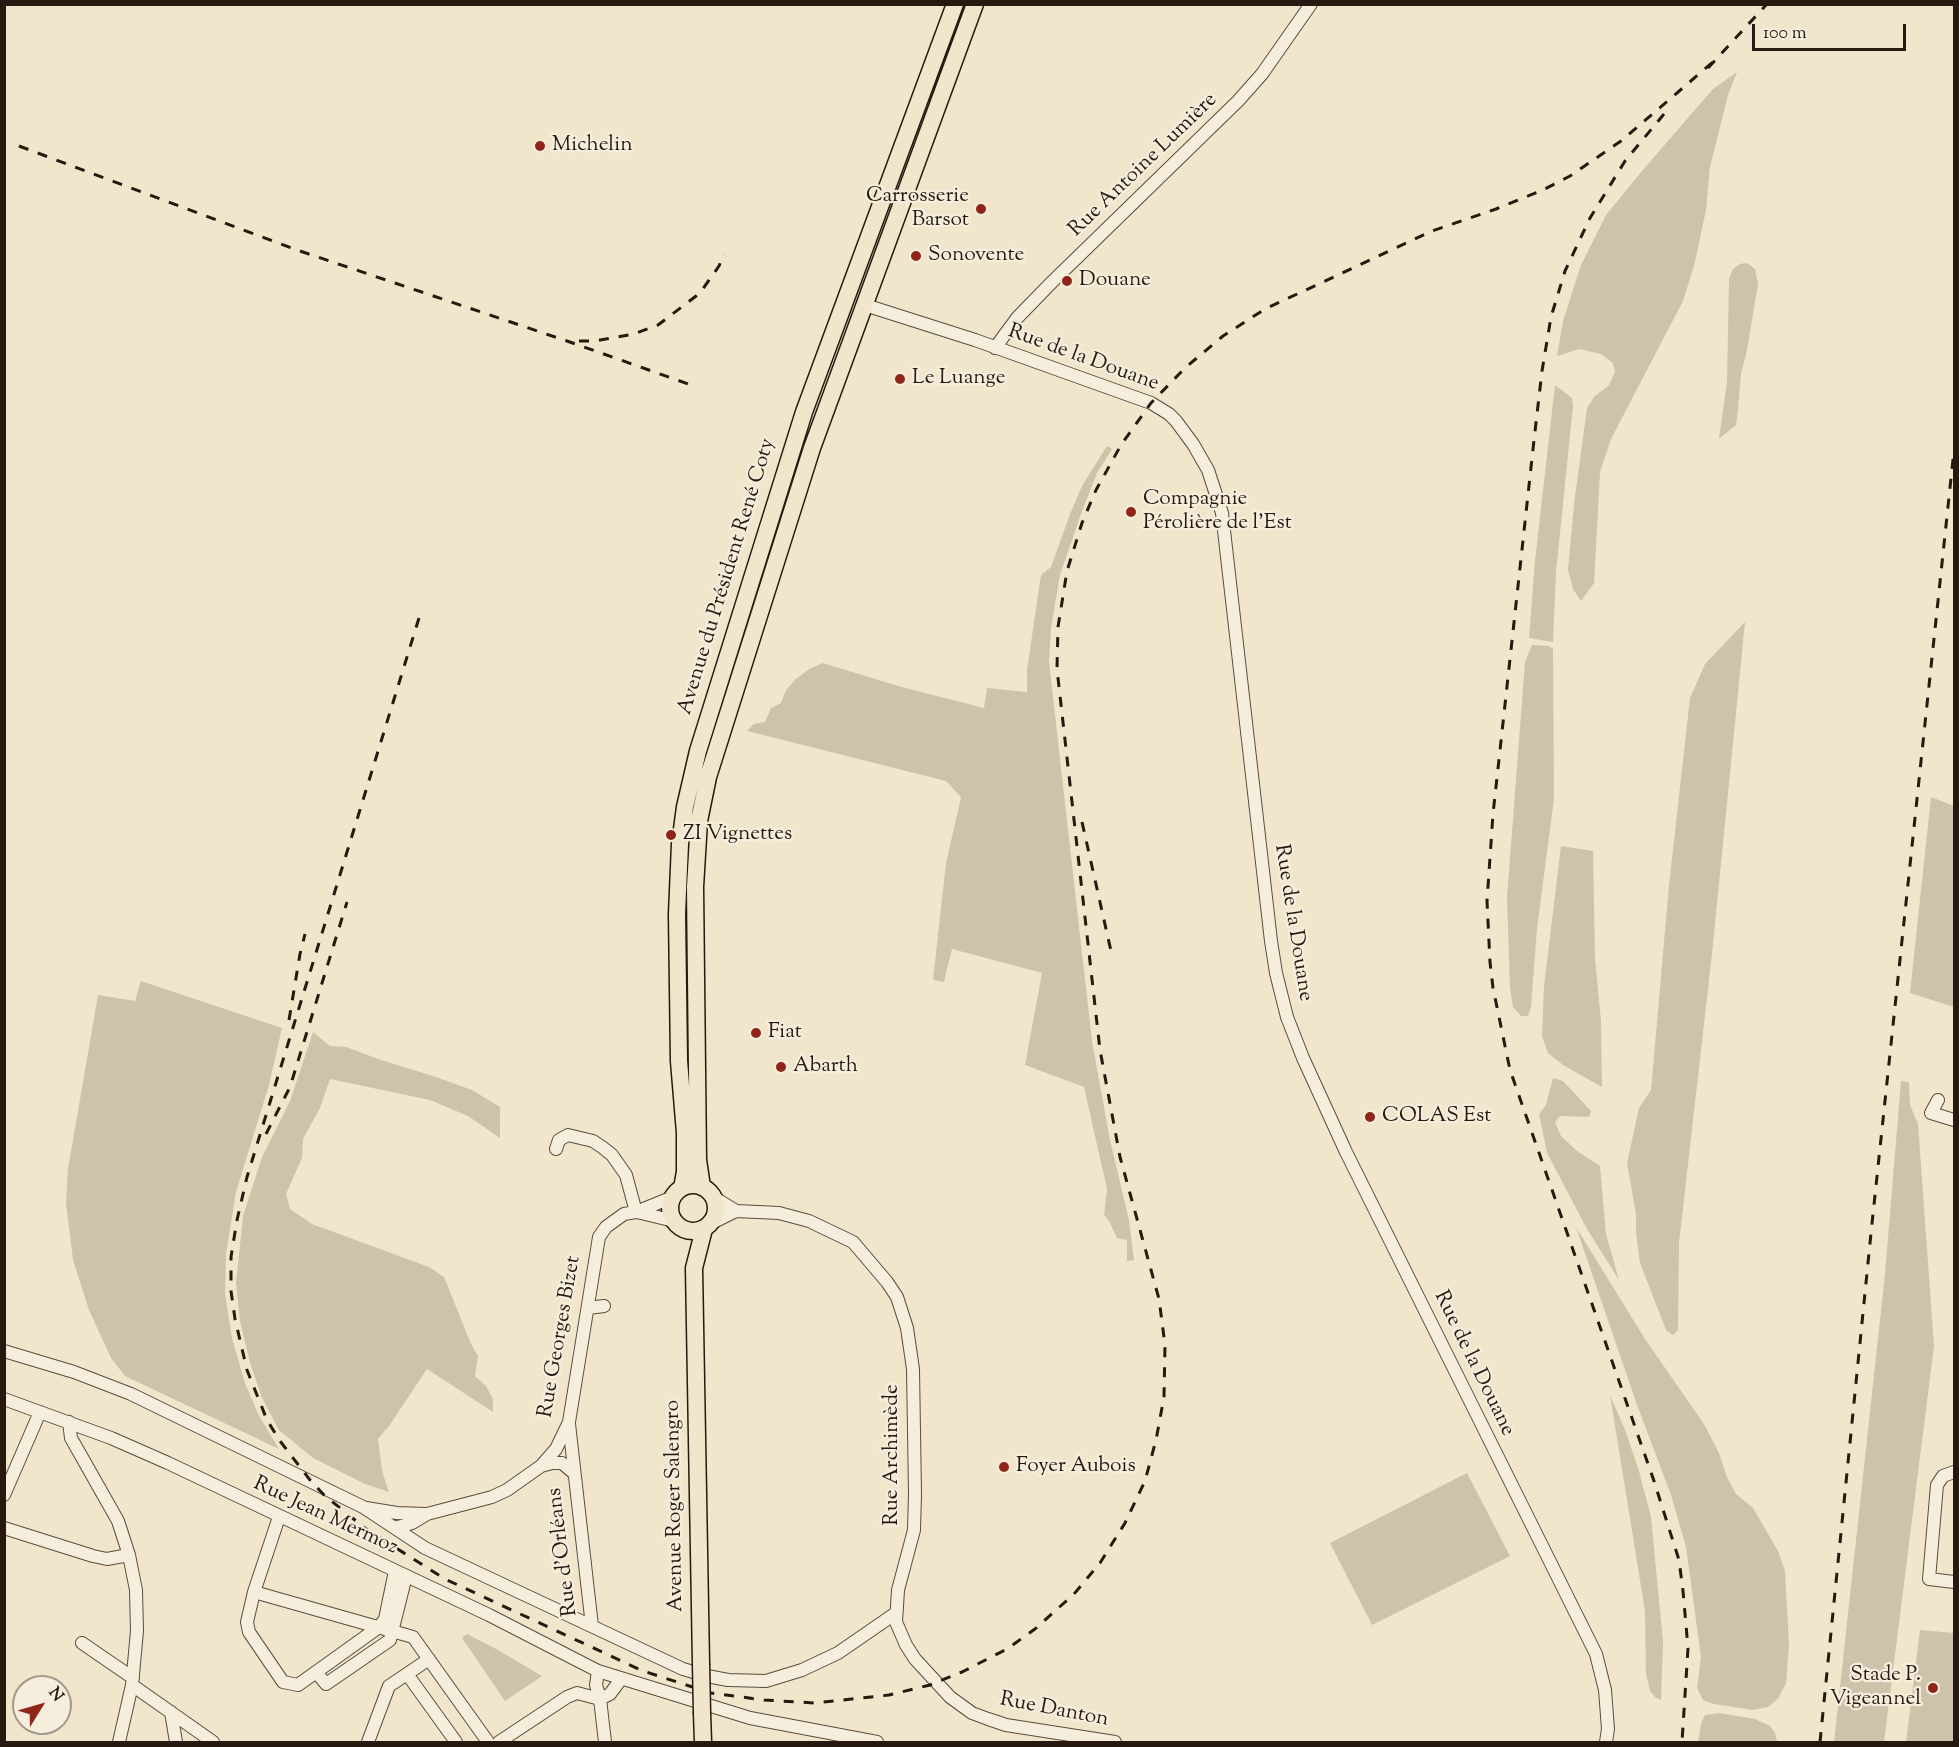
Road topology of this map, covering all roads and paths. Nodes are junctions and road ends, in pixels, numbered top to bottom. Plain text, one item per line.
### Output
1 (956, 4) edge
2 (975, 4) edge
3 (1311, 4) edge
4 (847, 297) junction
5 (865, 305) junction
6 (995, 348) junction
7 (1938, 1100) dead end
8 (1954, 1120) edge
9 (556, 1149) dead end
10 (708, 1192) junction
11 (677, 1193) junction
12 (736, 1211) junction
13 (636, 1212) junction
14 (678, 1225) junction
15 (707, 1226) junction
16 (694, 1268) junction
17 (604, 1306) dead end
18 (588, 1308) junction
19 (4, 1351) edge
20 (4, 1400) edge
21 (40, 1412) junction
22 (69, 1422) junction
23 (569, 1422) junction
24 (541, 1466) junction
25 (1954, 1472) edge
26 (574, 1473) junction
27 (4, 1495) edge
28 (363, 1507) junction
29 (427, 1514) junction
30 (279, 1517) junction
31 (4, 1528) edge
32 (395, 1528) junction
33 (433, 1551) junction
34 (129, 1555) junction
35 (400, 1573) junction
36 (1954, 1582) edge
37 (254, 1592) junction
38 (896, 1613) junction
39 (592, 1626) junction
40 (379, 1627) junction
41 (393, 1631) junction
42 (82, 1643) dead end
43 (429, 1659) junction
44 (316, 1671) junction
45 (598, 1671) junction
46 (407, 1674) junction
47 (621, 1679) junction
48 (133, 1681) junction
49 (600, 1699) junction
50 (171, 1712) junction
51 (119, 1743) edge
52 (176, 1743) edge
53 (213, 1743) edge
54 (368, 1743) edge
55 (456, 1743) edge
56 (488, 1743) edge
57 (499, 1743) edge
58 (605, 1743) edge
59 (703, 1743) edge
60 (878, 1743) edge
61 (1115, 1743) edge
62 (1606, 1743) edge

1 - 4 main road, Avenue du Président René Coty
2 - 5 main road, Avenue du Président René Coty
3 - 6 street, Rue Antoine Lumière
4 - 5 main road
4 - 11 main road, Avenue du Président René Coty
5 - 6 street, Rue de la Douane
5 - 10 main road, Avenue du Président René Coty
6 - 62 street, Rue de la Douane
7 - 8 street
9 - 13 street
10 - 11 main road
10 - 12 street, Rue Archimède
10 - 15 main road
11 - 13 street, Rue Georges Bizet
11 - 14 main road
12 - 15 street
12 - 38 street, Rue Archimède
13 - 14 street
13 - 18 street, Rue Georges Bizet
14 - 15 main road
14 - 16 main road, Avenue Roger Salengro
15 - 16 main road, Avenue Roger Salengro
16 - 59 main road, Avenue Roger Salengro, bridge
17 - 18 street
18 - 23 street, Rue Georges Bizet
19 - 28 street, Rue Georges Bizet
20 - 21 street, Rue Jean Mermoz
21 - 22 street, Rue Jean Mermoz
21 - 27 street
22 - 30 street, Rue Jean Mermoz
22 - 34 street
23 - 24 street, Rue Georges Bizet
23 - 26 street, Rue d'Orléans
24 - 26 street, Rue d'Orléans
24 - 29 street, Rue Georges Bizet
25 - 36 street
26 - 39 street, Rue d'Orléans
28 - 29 street, Rue Georges Bizet
28 - 32 street, Rue Georges Bizet
29 - 32 street, Rue Georges Bizet
29 - 33 street
30 - 35 street, Rue Jean Mermoz
30 - 37 street
31 - 34 street
32 - 33 street
33 - 39 street
34 - 48 street
35 - 40 street
35 - 41 street
35 - 45 street, Rue Jean Mermoz
37 - 40 street
37 - 44 street
38 - 39 street
38 - 61 street, Rue Danton
40 - 41 street
40 - 44 street
41 - 43 street
41 - 44 street
42 - 48 street
43 - 46 street
43 - 56 street
45 - 47 street, Rue Jean Mermoz
45 - 49 street
46 - 54 street
46 - 55 street
47 - 49 street
47 - 60 street, Rue Jean Mermoz
48 - 50 street
48 - 51 street
49 - 57 street
49 - 58 street
50 - 52 street
50 - 53 street

